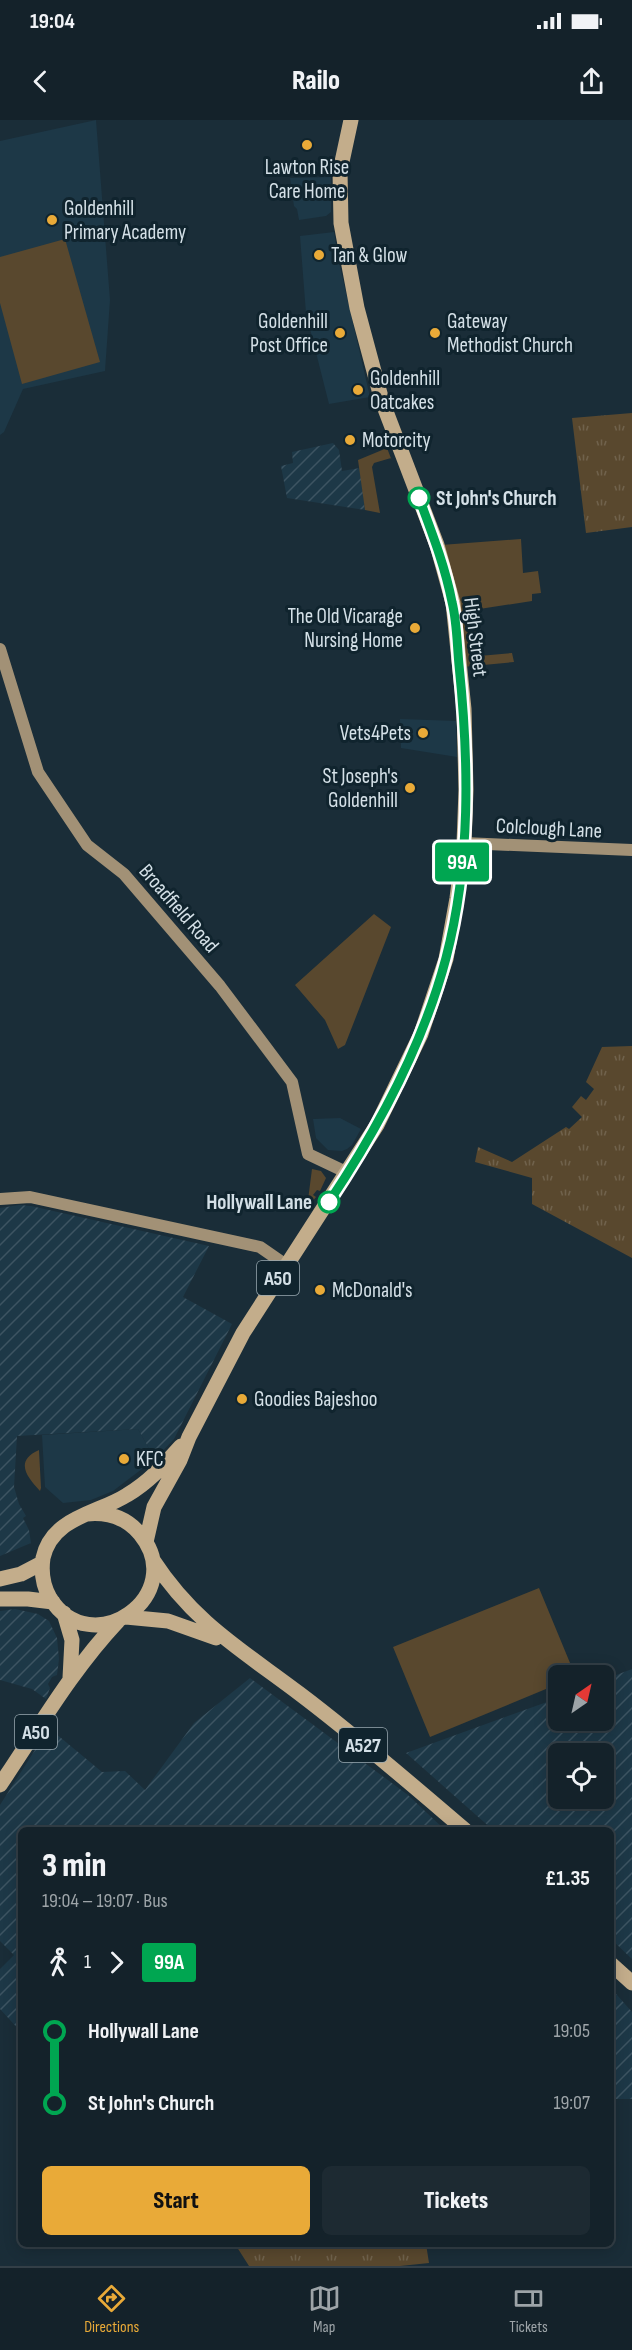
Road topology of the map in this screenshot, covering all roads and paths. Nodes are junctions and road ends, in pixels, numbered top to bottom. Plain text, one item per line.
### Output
1 (351, 120) edge
2 (0, 649) edge
3 (464, 843) junction
4 (632, 850) edge
5 (348, 1173) junction
6 (0, 1198) edge
7 (286, 1265) junction
8 (189, 1437) junction
9 (87, 1514) junction
10 (146, 1542) junction
11 (153, 1560) junction
12 (42, 1563) junction
13 (0, 1578) edge
14 (0, 1599) edge
15 (58, 1608) junction
16 (122, 1619) junction
17 (228, 1642) junction
18 (70, 1678) junction
19 (0, 1785) edge
20 (461, 1827) edge
21 (614, 1967) edge
22 (632, 1983) edge

1 - 3 main road, High Street / A50
2 - 5 street, Broadfield Road
3 - 4 street, Colclough Lane
3 - 5 main road, High Street / A50
5 - 7 main road, A50
6 - 7 street
7 - 8 main road, A50
8 - 9 main road
8 - 10 main road, A50
9 - 10 main road, A50
9 - 12 main road
10 - 11 main road, A50
11 - 16 main road, A50
11 - 17 main road, A527
12 - 13 main road
12 - 15 main road
14 - 15 main road
15 - 16 main road
15 - 18 main road
16 - 17 main road, A527
16 - 18 main road, A50
17 - 20 main road, A527
18 - 19 main road, A50
21 - 22 main road

